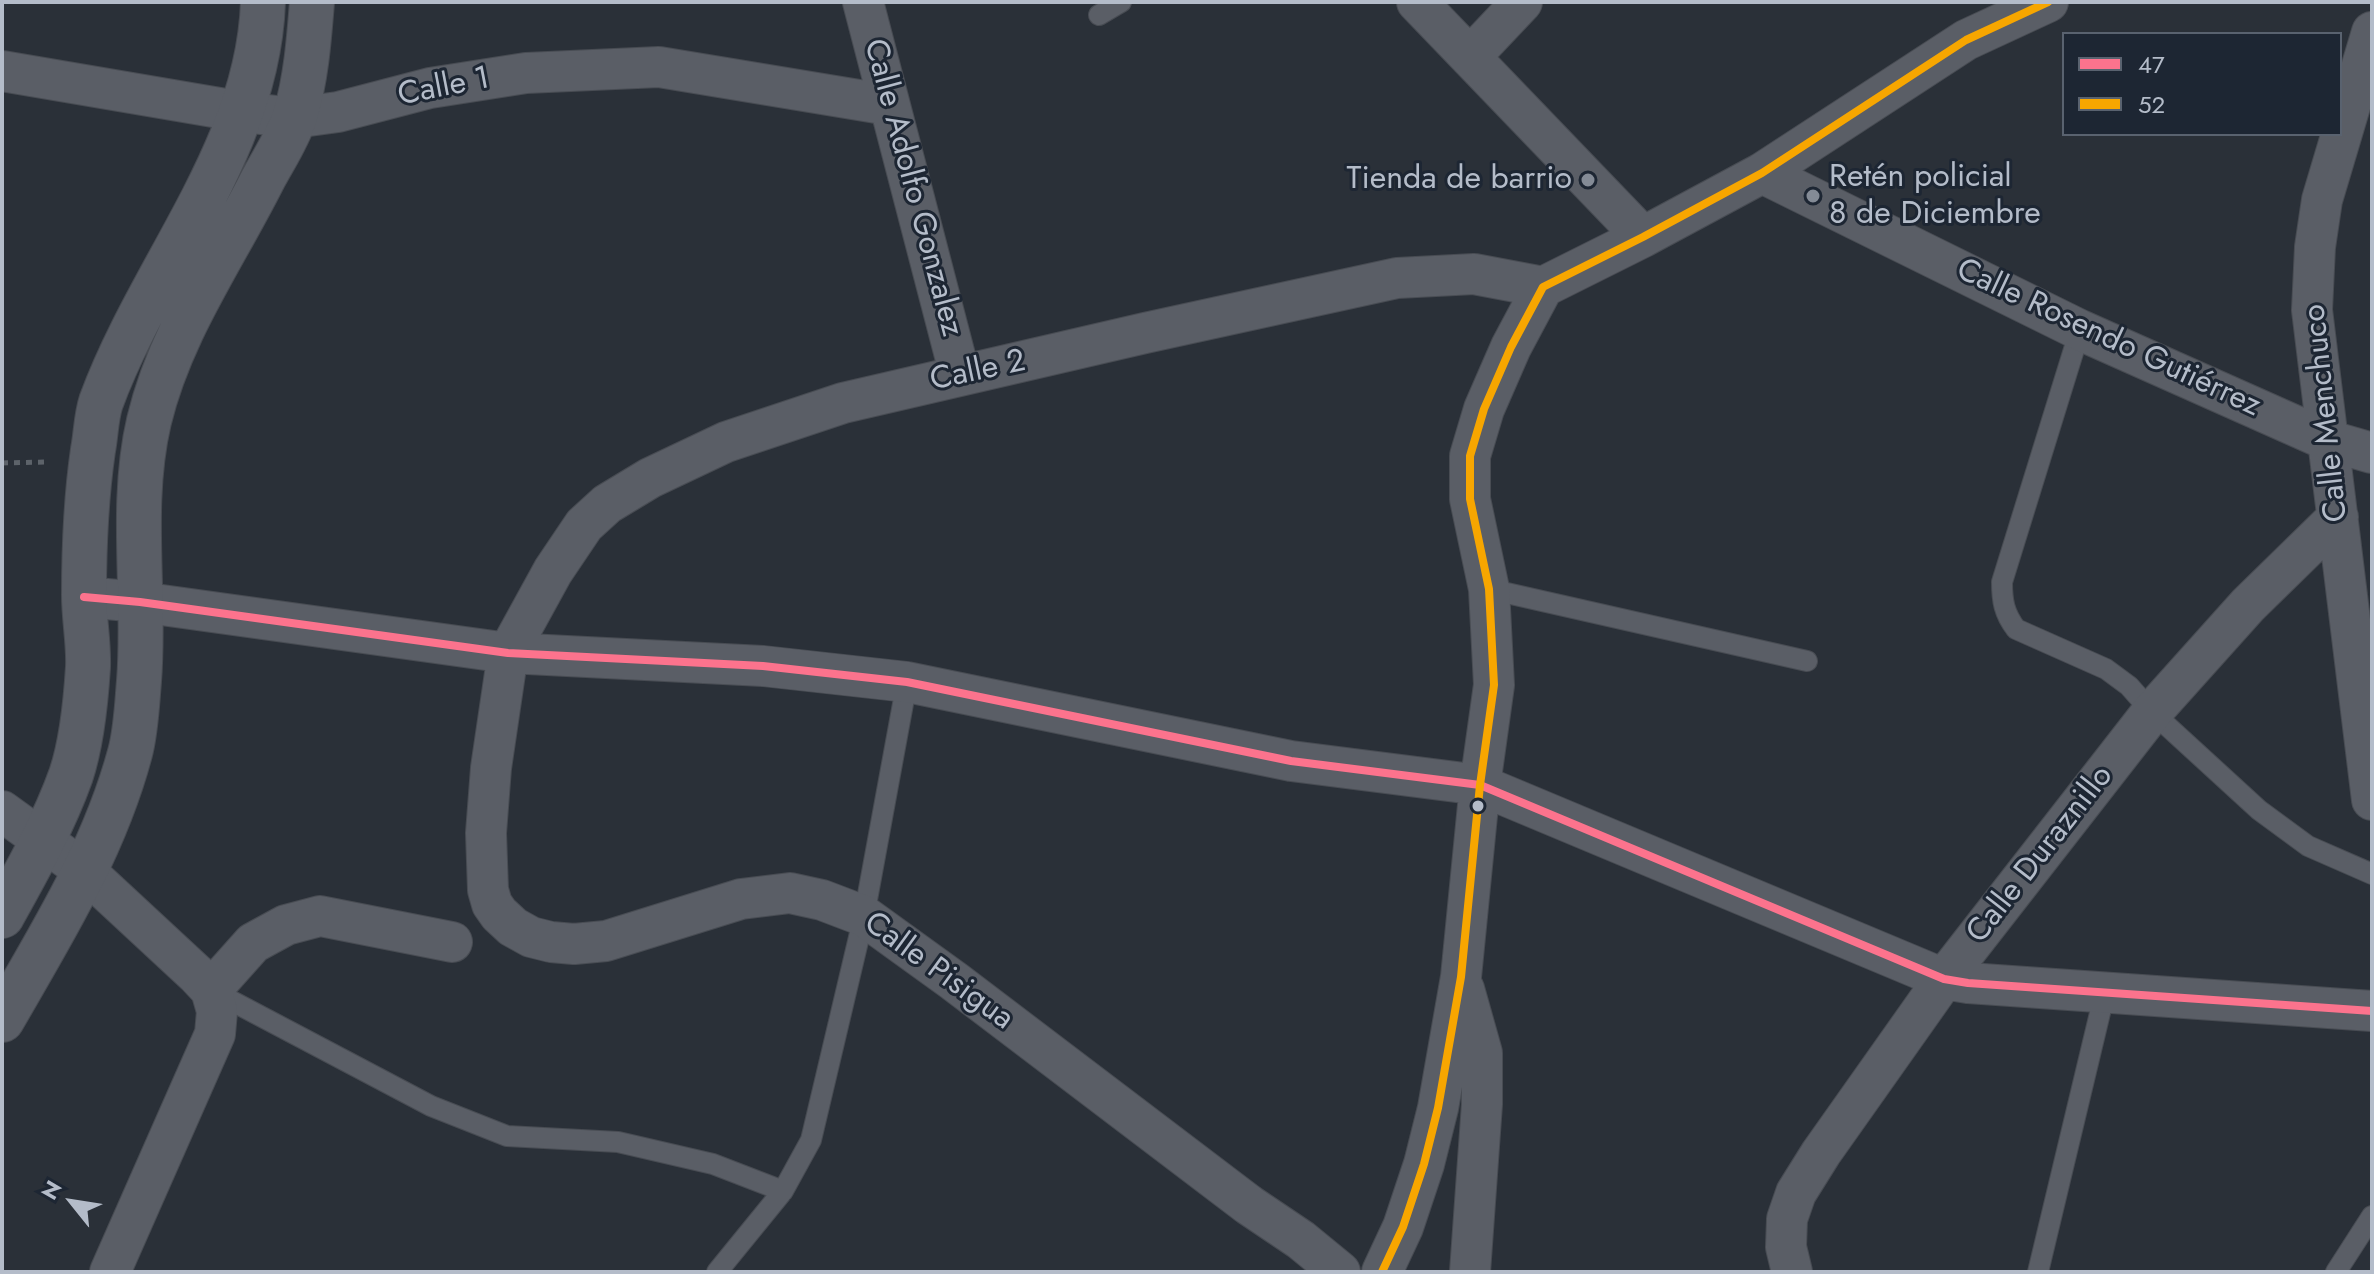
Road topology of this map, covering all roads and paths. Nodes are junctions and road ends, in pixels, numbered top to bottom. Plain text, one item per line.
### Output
1 (263, 2) edge
2 (312, 2) edge
3 (863, 2) edge
4 (1121, 2) edge
5 (1417, 2) edge
6 (1522, 2) edge
7 (2048, 2) edge
8 (1099, 15) dead end
9 (2372, 32) edge
10 (1470, 57) junction
11 (2, 71) edge
12 (2365, 78) edge
13 (889, 105) junction
14 (243, 112) junction
15 (294, 118) junction
16 (1762, 173) junction
17 (1643, 237) junction
18 (1543, 287) junction
19 (2080, 330) junction
20 (960, 375) junction
21 (2327, 440) junction
22 (2372, 453) edge
23 (2338, 517) junction
24 (1489, 589) junction
25 (84, 597) junction
26 (140, 602) junction
27 (508, 653) junction
28 (1807, 661) dead end
29 (907, 682) junction
30 (2152, 712) junction
31 (1480, 785) junction
32 (2372, 800) edge
33 (2, 811) edge
34 (43, 838) junction
35 (85, 871) junction
36 (2372, 874) edge
37 (2, 916) edge
38 (864, 916) junction
39 (452, 942) dead end
40 (1461, 977) junction
41 (1944, 979) junction
42 (211, 990) junction
43 (2105, 992) junction
44 (2372, 1011) edge
45 (2, 1020) edge
46 (783, 1191) junction
47 (2372, 1216) edge
48 (110, 1272) edge
49 (717, 1272) edge
50 (1340, 1272) edge
51 (1382, 1272) edge
52 (1470, 1272) edge
53 (1792, 1272) edge
54 (2038, 1272) edge
55 (2336, 1272) edge

1 - 14 street
2 - 15 street
3 - 13 street, Calle Adolfo Gonzalez
4 - 8 lane
5 - 10 street
6 - 10 street
7 - 16 street
9 - 12 street, Calle Menchuco
10 - 17 street
11 - 14 street, Calle 1
12 - 21 street, Calle Menchuco
13 - 15 street, Calle 1
13 - 20 street, Calle Adolfo Gonzalez
14 - 15 street, Calle 1
14 - 25 street
15 - 26 street
16 - 17 street
16 - 19 street, Calle Rosendo Gutiérrez
17 - 18 street
18 - 20 street, Calle 2
18 - 24 street
19 - 21 street, Calle Rosendo Gutiérrez
19 - 30 lane
20 - 27 street, Calle 2
21 - 22 street, Calle Rosendo Gutiérrez
21 - 23 street, Calle Menchuco
23 - 30 street, Calle Duraznillo
23 - 32 street, Calle Menchuco
24 - 28 lane
24 - 31 street
25 - 26 street
25 - 34 street
26 - 27 street
26 - 35 street
27 - 29 street
27 - 38 street, Calle Pisigua
29 - 31 street
29 - 38 lane
30 - 36 lane
30 - 41 street, Calle Duraznillo
31 - 40 street
31 - 41 street
33 - 34 street
34 - 35 street
34 - 37 street
35 - 42 street
35 - 45 street
38 - 46 lane
38 - 50 street, Calle Pisigua
39 - 42 street
40 - 51 street
40 - 52 street
41 - 43 street
41 - 53 street, Calle Duraznillo
42 - 46 lane
42 - 48 street
43 - 44 street
43 - 54 lane
46 - 49 lane
47 - 55 lane

